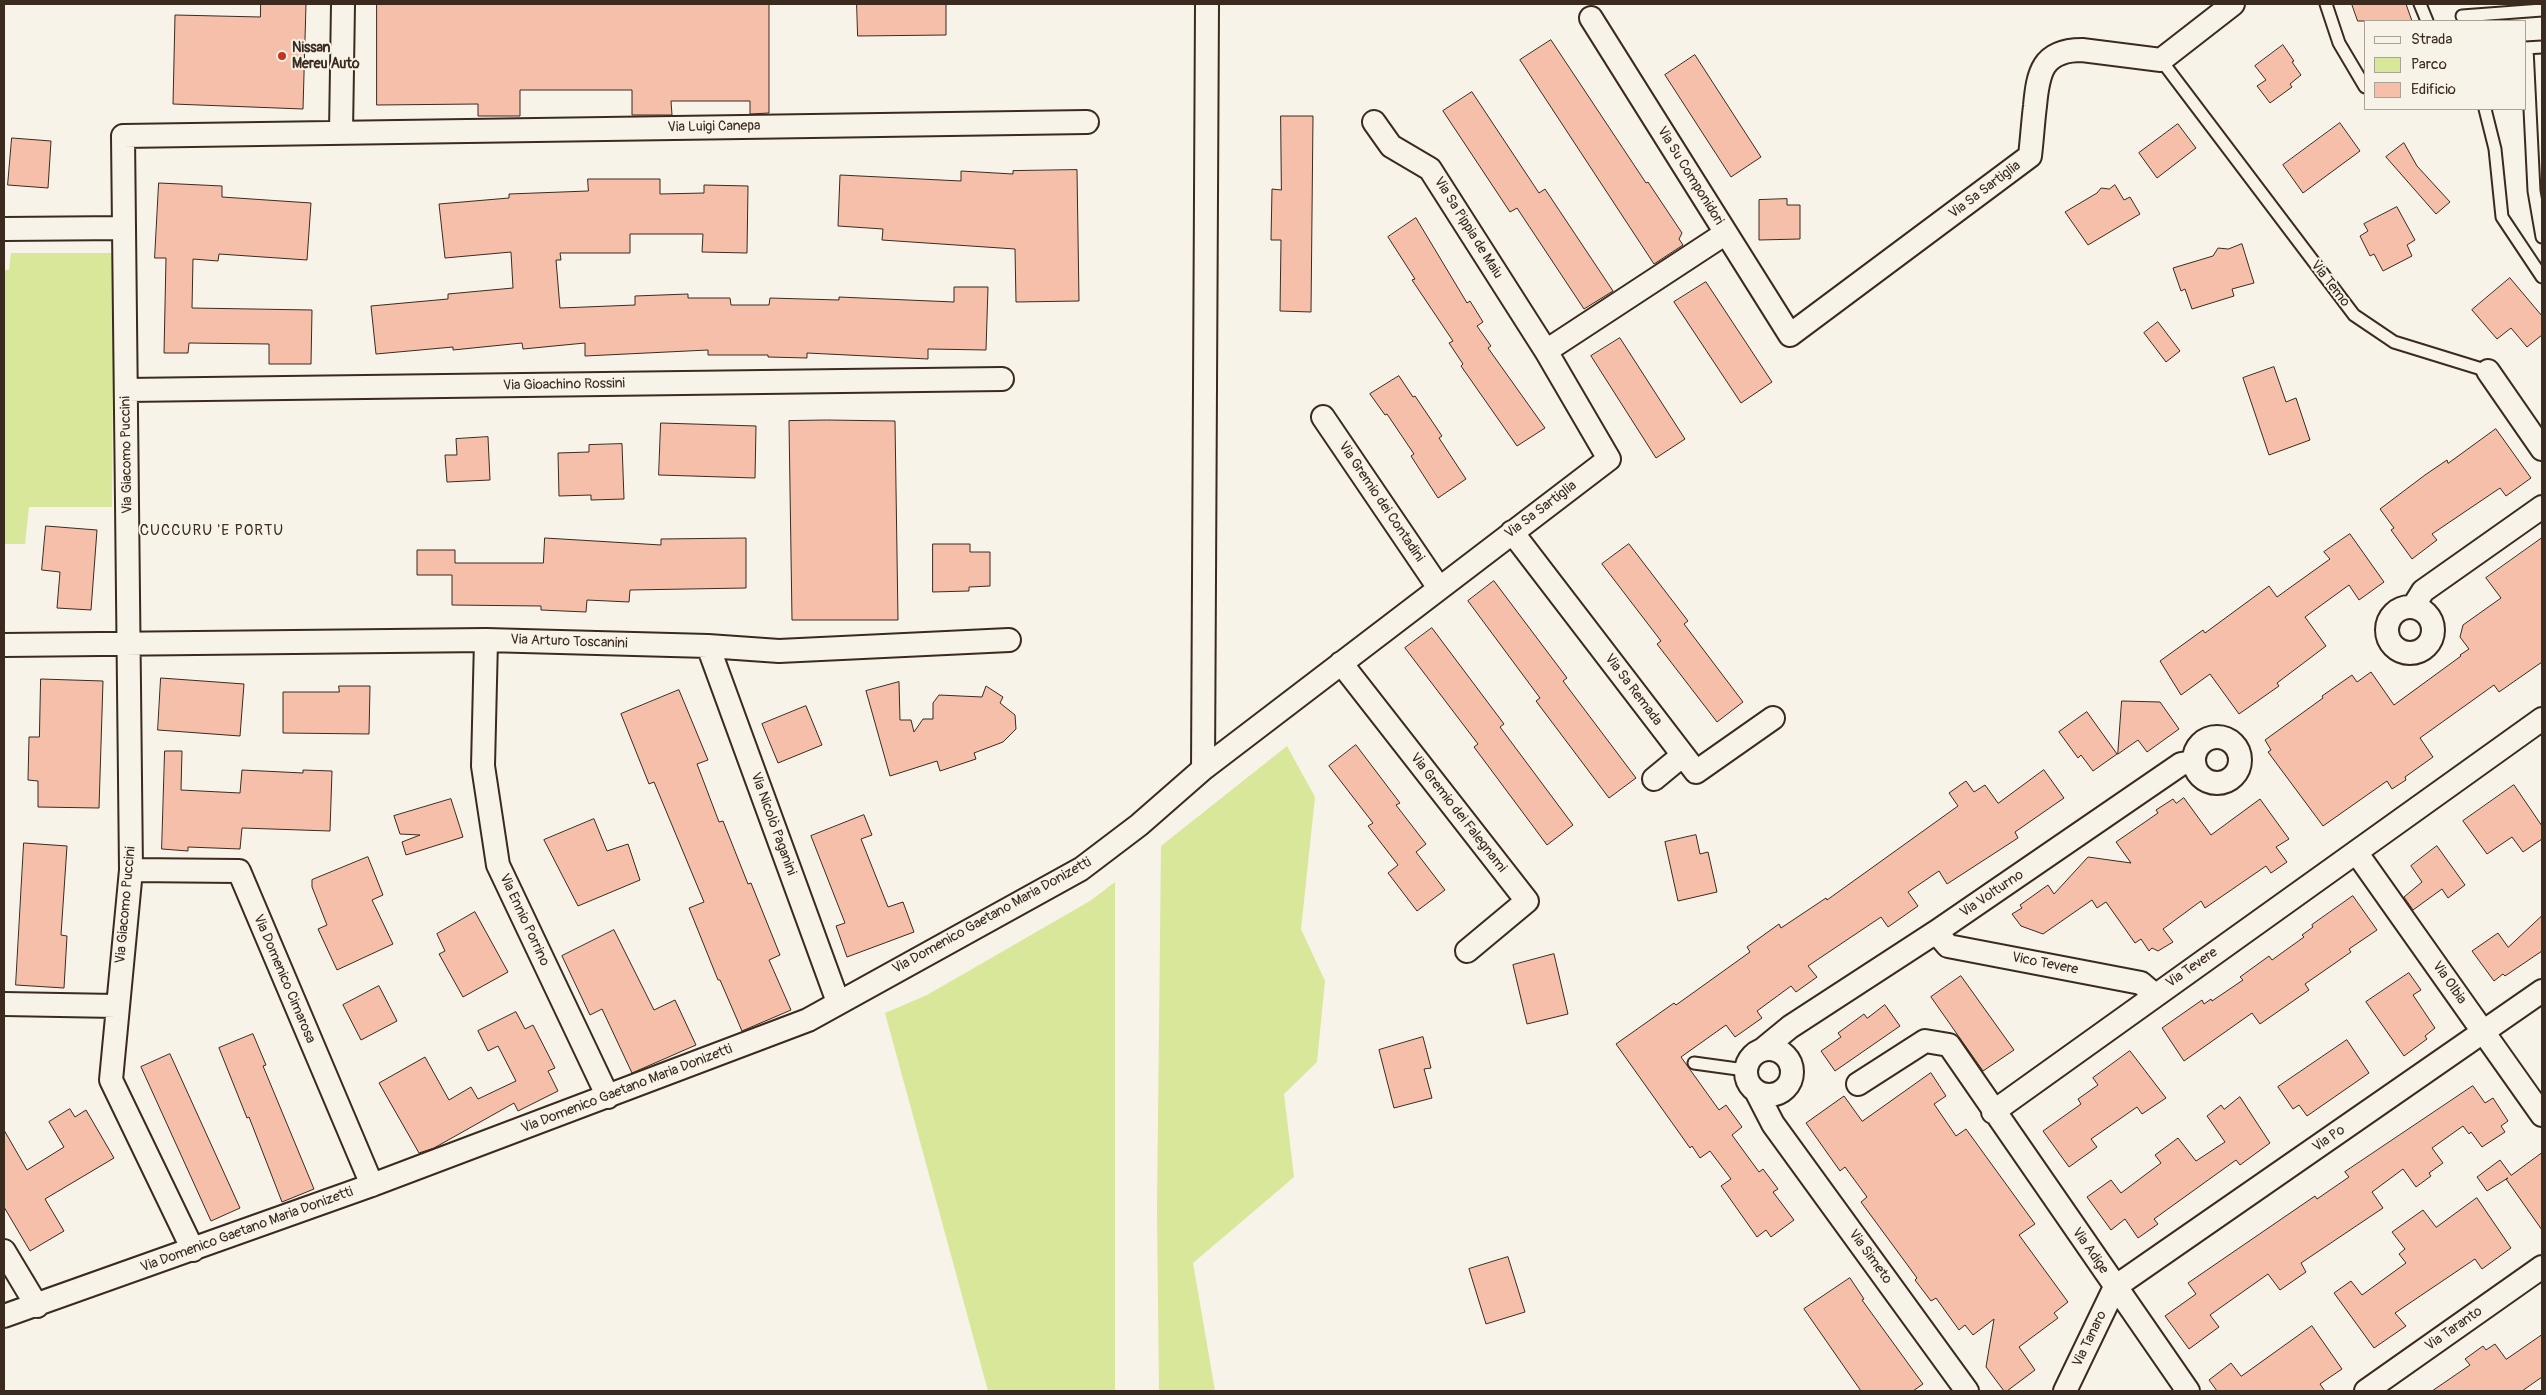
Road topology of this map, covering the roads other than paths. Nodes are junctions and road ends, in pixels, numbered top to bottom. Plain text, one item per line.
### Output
1 (342, 4) edge
2 (1207, 4) edge
3 (2233, 4) edge
4 (2326, 4) edge
5 (2420, 4) edge
6 (2459, 4) edge
7 (2542, 10) edge
8 (1591, 18) dead end
9 (2463, 18) edge
10 (2427, 20) edge
11 (2542, 47) edge
12 (2526, 48) edge
13 (2161, 60) junction
14 (2364, 85) edge
15 (2485, 110) edge
16 (1087, 122) dead end
17 (1374, 122) dead end
18 (341, 132) junction
19 (124, 228) junction
20 (4, 229) edge
21 (1726, 233) junction
22 (2542, 237) edge
23 (2542, 277) edge
24 (1790, 335) joint
25 (1546, 351) junction
26 (2488, 372) joint
27 (1002, 379) dead end
28 (126, 390) junction
29 (1323, 417) dead end
30 (2542, 449) edge
31 (2542, 507) edge
32 (1512, 532) junction
33 (1439, 588) junction
34 (2413, 607) dead end
35 (486, 640) junction
36 (1008, 640) dead end
37 (129, 643) junction
38 (4, 644) edge
39 (708, 646) junction
40 (1341, 663) junction
41 (1773, 718) dead end
42 (2542, 719) edge
43 (1683, 755) junction
44 (2193, 762) dead end
45 (1203, 769) junction
46 (1654, 779) dead end
47 (2356, 852) junction
48 (131, 870) junction
49 (1936, 932) junction
50 (1467, 951) dead end
51 (2542, 991) edge
52 (2155, 995) junction
53 (838, 1002) junction
54 (4, 1004) edge
55 (116, 1006) junction
56 (1790, 1027) junction
57 (2484, 1032) junction
58 (1762, 1050) junction
59 (1788, 1058) junction
60 (1694, 1063) dead end
61 (1745, 1070) junction
62 (1858, 1084) dead end
63 (1784, 1091) junction
64 (1758, 1093) junction
65 (608, 1097) junction
66 (1993, 1112) junction
67 (2542, 1115) edge
68 (1773, 1124) junction
69 (372, 1185) junction
70 (193, 1250) junction
71 (4, 1251) edge
72 (2542, 1267) edge
73 (2115, 1287) junction
74 (37, 1306) junction
75 (4, 1316) edge
76 (1967, 1391) edge
77 (2065, 1391) edge
78 (2188, 1391) edge
79 (2366, 1391) edge

1 - 18 street
2 - 45 street
3 - 13 street
4 - 14 lane
5 - 10 lane
6 - 9 lane
7 - 9 lane
8 - 21 street, Via Su Componidori
11 - 12 lane
12 - 22 lane
13 - 24 street, Via Sa Sartiglia
13 - 26 lane, Via Temo
15 - 23 lane
16 - 18 street, Via Luigi Canepa
17 - 25 street, Via Sa Pippia de Maiu
18 - 19 street, Via Giacomo Puccini
19 - 20 street
19 - 28 street, Via Giacomo Puccini
21 - 24 street, Via Su Componidori
21 - 25 street
25 - 32 street, Via Sa Sartiglia
26 - 30 street, Via Temo
27 - 28 street, Via Gioachino Rossini
28 - 37 street, Via Giacomo Puccini
29 - 33 street, Via Gremio dei Contadini
31 - 34 street
32 - 33 street, Via Sa Sartiglia
32 - 43 street, Via Sa Remada
33 - 40 street, Via Sa Sartiglia
35 - 37 street, Via Arturo Toscanini
35 - 39 street, Via Arturo Toscanini
35 - 65 street, Via Ennio Porrino
36 - 39 street, Via Arturo Toscanini
37 - 38 street, Via Arturo Toscanini
37 - 48 street, Via Giacomo Puccini
39 - 53 street, Via Nicolò Paganini
40 - 45 street, Via Sa Sartiglia
40 - 50 street, Via Gremio dei Falegnami
41 - 43 street, Via Sa Remada
42 - 47 street, Via Tevere
43 - 46 street
44 - 49 street, Via Volturno
45 - 53 street, Via Domenico Gaetano Maria Donizetti
47 - 52 street, Via Tevere
47 - 57 street, Via Olbia
48 - 55 street, Via Giacomo Puccini
48 - 69 street, Via Domenico Cimarosa
49 - 52 street, Vico Tevere
49 - 56 street, Via Volturno
51 - 57 street, Via Po
52 - 66 street, Via Tevere
53 - 65 street, Via Domenico Gaetano Maria Donizetti
54 - 55 street
55 - 70 street, Via Giacomo Puccini
56 - 58 street, Via Volturno
56 - 59 street
57 - 67 street, Via Olbia
57 - 73 street, Via Po
58 - 59 street
58 - 61 street
59 - 63 street
60 - 61 lane
61 - 64 street
62 - 66 street
63 - 64 street
63 - 68 street
64 - 68 street, Via Simeto
65 - 69 street, Via Domenico Gaetano Maria Donizetti
66 - 73 street, Via Adige
68 - 76 street, Via Simeto
69 - 70 street, Via Domenico Gaetano Maria Donizetti
70 - 74 street, Via Domenico Gaetano Maria Donizetti
71 - 74 street
72 - 79 street, Via Taranto
73 - 77 street, Via Tanaro
73 - 78 street, Via Adige
74 - 75 street, Via Domenico Gaetano Maria Donizetti

